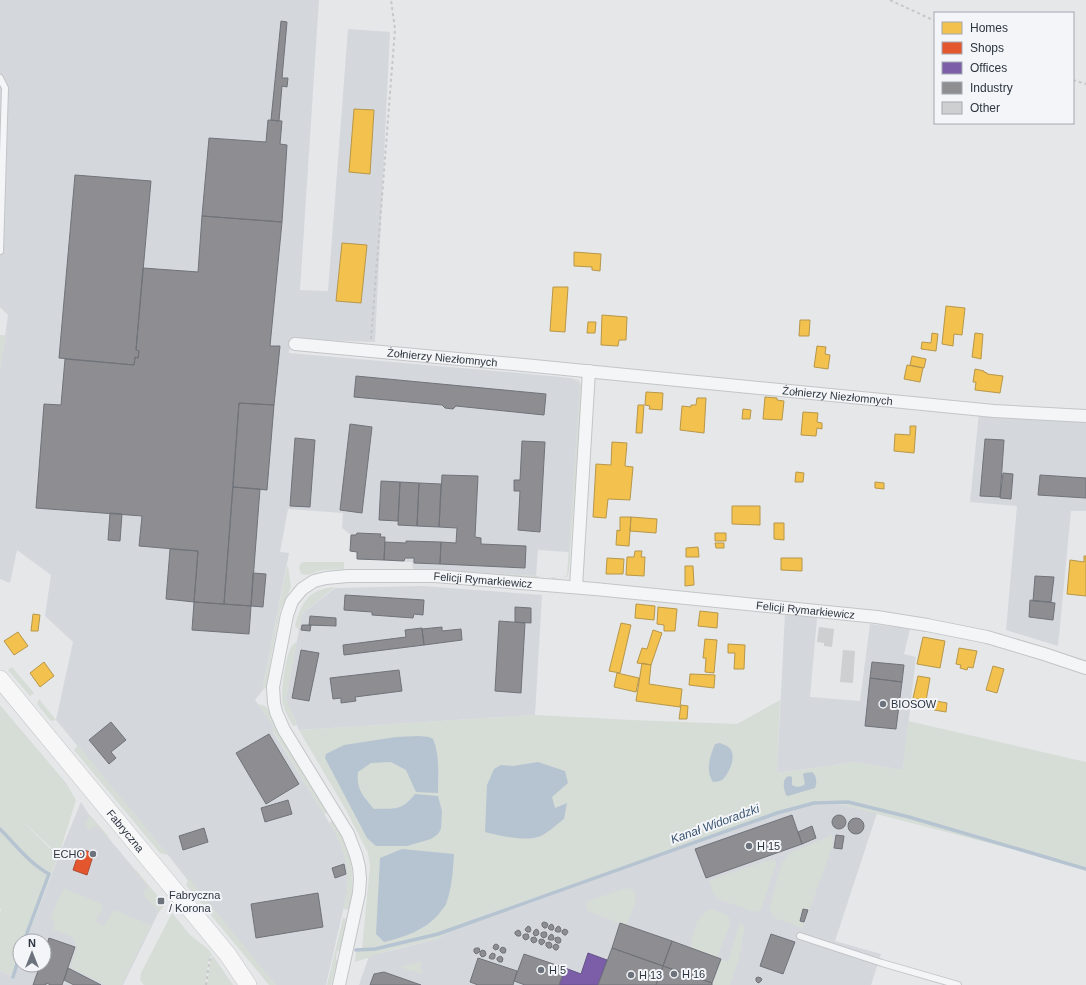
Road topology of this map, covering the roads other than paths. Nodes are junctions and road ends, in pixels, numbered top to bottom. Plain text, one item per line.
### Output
1 (0, 78) edge
2 (0, 251) edge
3 (295, 344) dead end
4 (589, 371) junction
5 (1086, 416) edge
6 (576, 588) junction
7 (1086, 668) edge
8 (0, 680) edge
9 (800, 936) dead end
10 (248, 985) edge
11 (339, 985) edge
12 (958, 985) edge

1 - 2 lane
3 - 4 street, Żołnierzy Niezłomnych
4 - 5 street, Żołnierzy Niezłomnych
4 - 6 street
6 - 7 street, Felicji Rymarkiewicz
6 - 11 street, Felicji Rymarkiewicz
8 - 10 street, Fabryczna
9 - 12 lane

